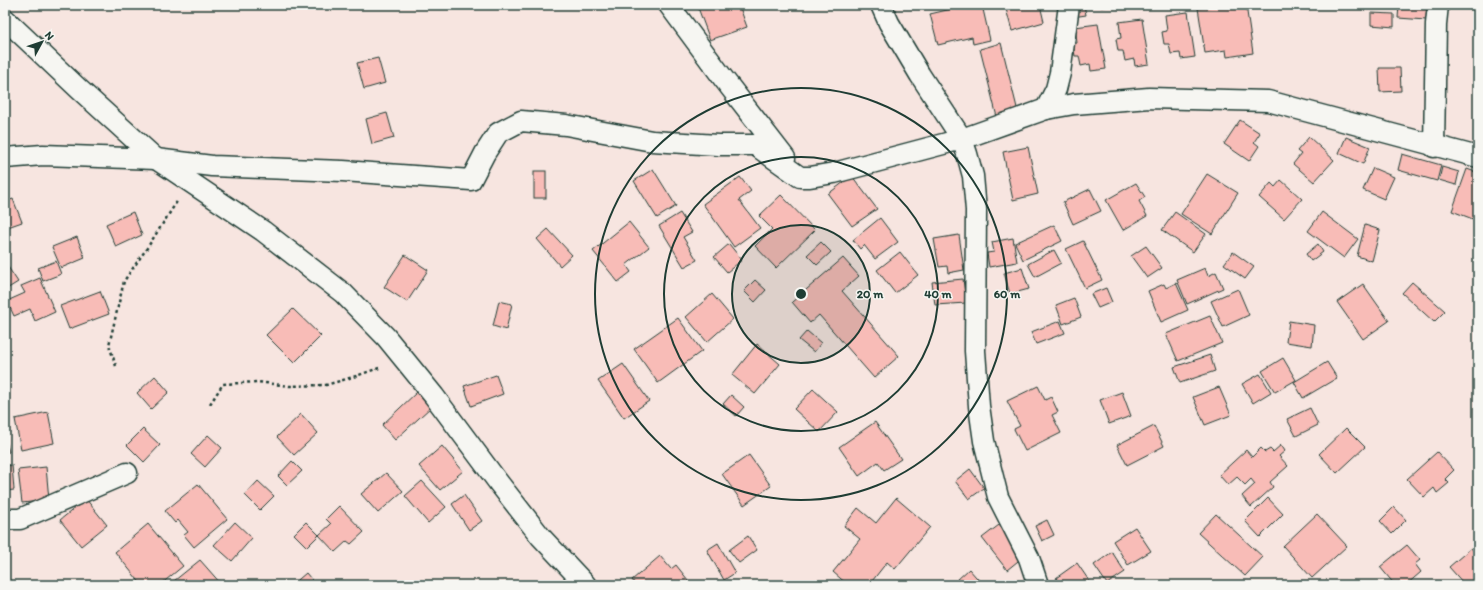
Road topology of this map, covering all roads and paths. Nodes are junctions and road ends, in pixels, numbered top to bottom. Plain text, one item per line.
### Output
1 (669, 5) edge
2 (881, 5) edge
3 (1069, 5) edge
4 (1438, 5) edge
5 (5, 19) edge
6 (1046, 109) junction
7 (962, 139) junction
8 (1434, 147) junction
9 (5, 158) edge
10 (1478, 158) edge
11 (156, 159) junction
12 (800, 177) junction
13 (190, 181) junction
14 (401, 356) junction
15 (116, 366) dead end
16 (210, 404) dead end
17 (127, 472) dead end
18 (5, 517) edge
19 (586, 585) edge
20 (1038, 585) edge

1 - 12 street
2 - 7 street
3 - 6 street
4 - 8 street
5 - 11 street
6 - 7 street
6 - 8 street
7 - 12 street
7 - 20 street
8 - 10 street
9 - 11 street
11 - 12 street
11 - 13 street
13 - 14 street
13 - 15 path
14 - 16 path
14 - 19 street
17 - 18 street

